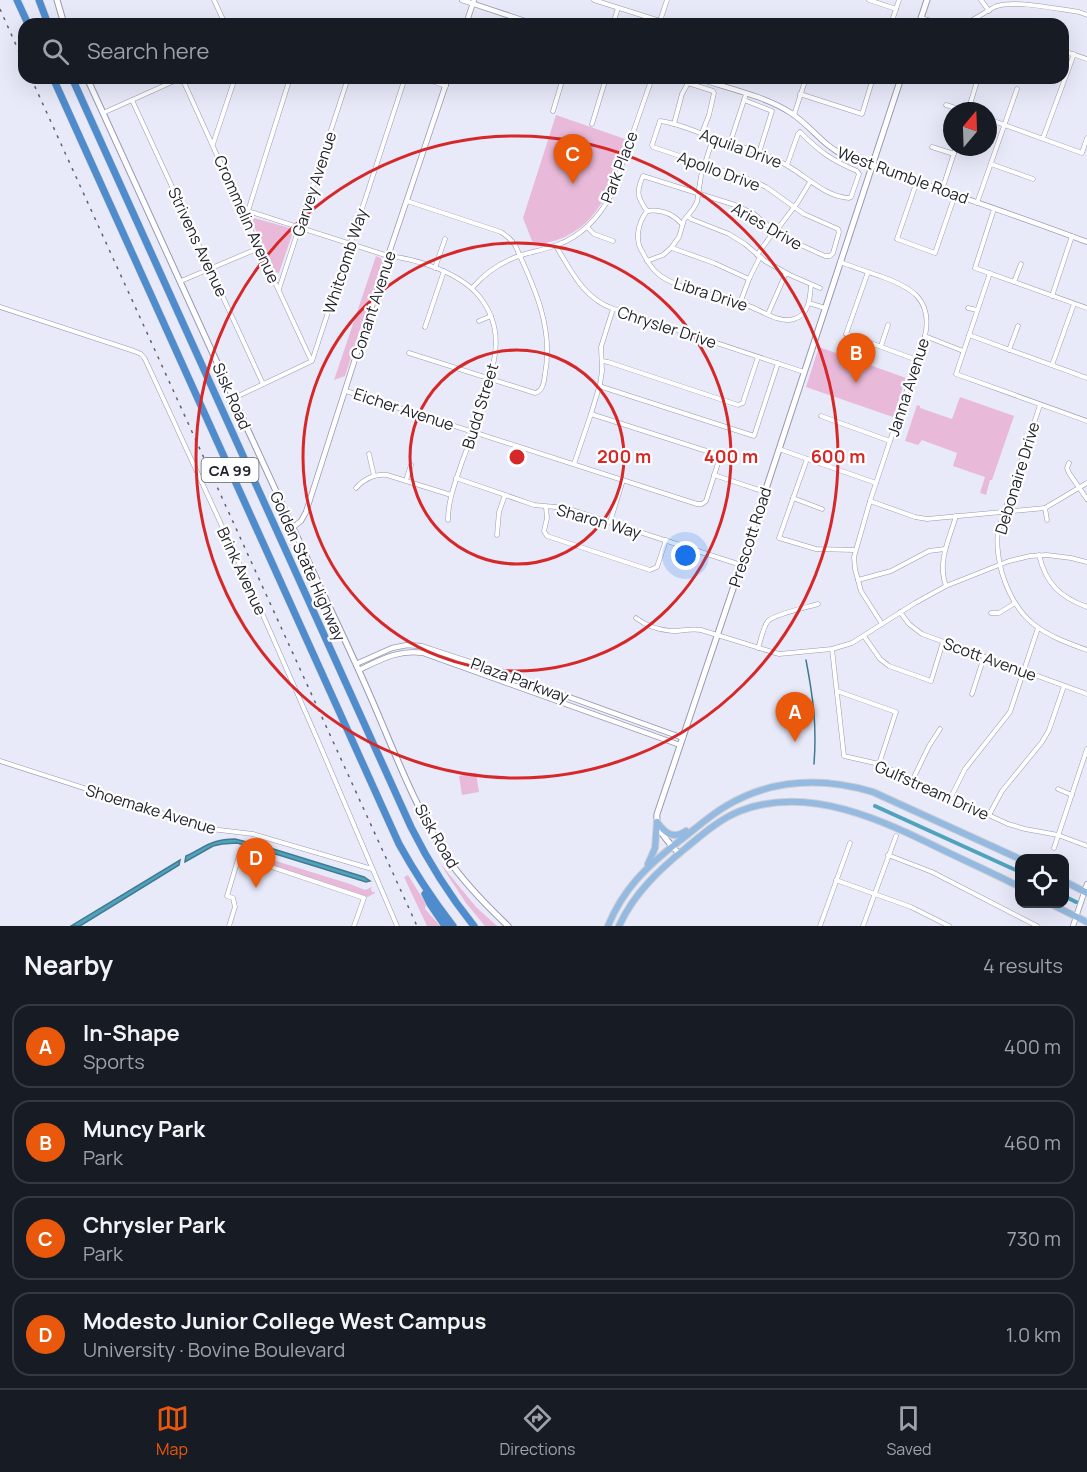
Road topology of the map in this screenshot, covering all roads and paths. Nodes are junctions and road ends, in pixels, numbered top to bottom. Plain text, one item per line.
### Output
1 (19, 0) edge
2 (40, 0) edge
3 (57, 0) edge
4 (214, 0) edge
5 (462, 0) edge
6 (594, 0) edge
7 (667, 0) edge
8 (869, 0) edge
9 (899, 0) edge
10 (927, 0) edge
11 (981, 0) edge
12 (473, 2) edge
13 (618, 8) junction
14 (896, 9) junction
15 (989, 10) junction
16 (1087, 15) edge
17 (26, 18) edge
18 (46, 18) edge
19 (62, 18) edge
20 (222, 18) edge
21 (468, 18) edge
22 (517, 18) edge
23 (616, 18) edge
24 (650, 18) edge
25 (661, 18) edge
26 (893, 18) edge
27 (921, 18) edge
28 (976, 18) edge
29 (1069, 53) edge
30 (1074, 54) junction
31 (1087, 59) edge
32 (1069, 68) edge
33 (56, 84) edge
34 (75, 84) edge
35 (90, 84) edge
36 (168, 84) edge
37 (185, 84) edge
38 (233, 84) edge
39 (288, 84) edge
40 (346, 84) edge
41 (403, 84) edge
42 (440, 84) edge
43 (561, 84) edge
44 (604, 84) edge
45 (650, 84) edge
46 (687, 84) edge
47 (693, 84) edge
48 (711, 84) edge
49 (804, 84) edge
50 (872, 84) edge
51 (899, 84) edge
52 (976, 84) edge
53 (1063, 84) edge
54 (446, 86) joint
55 (1017, 89) dead end
56 (800, 94) junction
57 (745, 98) junction
58 (132, 100) junction
59 (969, 102) edge
60 (553, 111) dead end
61 (103, 113) junction
62 (794, 115) junction
63 (660, 121) joint
64 (997, 122) edge
65 (592, 124) dead end
66 (674, 124) junction
67 (1005, 125) junction
68 (702, 134) junction
69 (713, 138) junction
70 (1043, 138) junction
71 (1087, 138) edge
72 (730, 143) junction
73 (213, 145) junction
74 (932, 147) dead end
75 (943, 150) edge
76 (759, 153) junction
77 (953, 156) edge
78 (991, 164) junction
79 (705, 165) junction
80 (788, 165) junction
81 (872, 166) junction
82 (1033, 179) dead end
83 (810, 182) junction
84 (917, 182) junction
85 (942, 190) junction
86 (699, 193) junction
87 (955, 195) junction
88 (407, 201) junction
89 (977, 203) junction
90 (794, 207) junction
91 (242, 209) junction
92 (994, 209) junction
93 (248, 211) junction
94 (647, 211) junction
95 (688, 216) junction
96 (682, 224) junction
97 (587, 227) junction
98 (300, 228) junction
99 (775, 230) junction
100 (839, 230) joint
101 (1072, 236) junction
102 (445, 239) dead end
103 (613, 242) dead end
104 (1087, 242) edge
105 (351, 244) junction
106 (556, 246) junction
107 (259, 248) junction
108 (671, 248) junction
109 (520, 255) junction
110 (388, 256) junction
111 (759, 256) junction
112 (647, 261) junction
113 (840, 262) junction
114 (1021, 264) dead end
115 (435, 268) junction
116 (210, 270) junction
117 (444, 271) junction
118 (868, 272) junction
119 (786, 273) junction
120 (990, 273) junction
121 (749, 279) junction
122 (181, 281) junction
123 (1014, 282) junction
124 (812, 285) junction
125 (472, 288) junction
126 (820, 288) dead end
127 (279, 290) junction
128 (1052, 296) junction
129 (740, 303) junction
130 (809, 303) junction
131 (1074, 303) junction
132 (0, 307) edge
133 (825, 308) junction
134 (968, 308) dead end
135 (1087, 308) edge
136 (614, 309) junction
137 (977, 310) junction
138 (768, 314) junction
139 (491, 316) junction
140 (479, 321) dead end
141 (888, 325) dead end
142 (1018, 326) dead end
143 (425, 327) dead end
144 (925, 336) junction
145 (969, 336) junction
146 (881, 346) junction
147 (1009, 350) junction
148 (963, 351) junction
149 (409, 353) dead end
150 (758, 357) junction
151 (917, 360) junction
152 (312, 361) junction
153 (602, 361) junction
154 (778, 363) junction
155 (1052, 365) junction
156 (804, 372) junction
157 (1087, 378) edge
158 (490, 379) junction
159 (264, 384) junction
160 (599, 386) junction
161 (346, 391) junction
162 (233, 398) junction
163 (1040, 405) junction
164 (591, 414) junction
165 (821, 416) dead end
166 (1087, 421) edge
167 (473, 432) junction
168 (890, 441) junction
169 (779, 449) junction
170 (369, 454) dead end
171 (807, 459) junction
172 (1069, 462) dead end
173 (574, 464) junction
174 (411, 465) dead end
175 (374, 476) junction
176 (714, 476) junction
177 (456, 478) junction
178 (406, 480) junction
179 (623, 480) junction
180 (876, 483) junction
181 (1087, 483) edge
182 (356, 488) dead end
183 (1079, 488) junction
184 (765, 492) junction
185 (451, 495) junction
186 (505, 495) junction
187 (793, 498) junction
188 (1087, 499) edge
189 (870, 501) junction
190 (546, 507) junction
191 (822, 508) dead end
192 (1045, 508) junction
193 (1005, 512) junction
194 (956, 516) junction
195 (448, 520) dead end
196 (1047, 520) dead end
197 (610, 522) junction
198 (292, 528) junction
199 (497, 535) dead end
200 (666, 540) junction
201 (945, 549) junction
202 (855, 550) junction
203 (1039, 555) junction
204 (1087, 562) edge
205 (741, 565) junction
206 (999, 565) junction
207 (858, 580) junction
208 (946, 586) junction
209 (1014, 603) junction
210 (818, 604) dead end
211 (1087, 607) edge
212 (900, 612) junction
213 (992, 613) dead end
214 (636, 618) dead end
215 (882, 624) junction
216 (1038, 628) junction
217 (718, 634) junction
218 (864, 636) junction
219 (943, 642) junction
220 (758, 648) junction
221 (832, 649) junction
222 (1087, 650) edge
223 (984, 657) junction
224 (357, 667) junction
225 (1023, 671) junction
226 (1064, 686) junction
227 (837, 691) junction
228 (972, 694) dead end
229 (1087, 694) edge
230 (940, 729) dead end
231 (683, 738) junction
232 (680, 745) junction
233 (1087, 749) edge
234 (0, 761) edge
235 (879, 764) junction
236 (913, 779) junction
237 (1058, 789) dead end
238 (1072, 795) junction
239 (951, 797) junction
240 (722, 809) junction
241 (989, 815) junction
242 (657, 822) junction
243 (411, 827) junction
244 (1058, 835) junction
245 (896, 836) dead end
246 (850, 843) dead end
247 (672, 846) junction
248 (1087, 846) edge
249 (1054, 848) dead end
250 (679, 854) junction
251 (888, 855) junction
252 (1015, 857) edge
253 (373, 870) junction
254 (642, 872) junction
255 (417, 875) junction
256 (836, 880) junction
257 (1069, 883) edge
258 (1015, 885) edge
259 (1086, 889) edge
260 (874, 894) junction
261 (1060, 908) edge
262 (1076, 917) junction
263 (1087, 922) edge
264 (1031, 925) edge
265 (229, 926) edge
266 (354, 926) edge
267 (398, 926) edge
268 (444, 926) edge
269 (453, 926) edge
270 (474, 926) edge
271 (480, 926) edge
272 (508, 926) edge
273 (608, 926) edge
274 (619, 926) edge
275 (820, 926) edge
276 (863, 926) edge
277 (949, 926) edge
278 (1037, 926) edge
279 (1073, 926) edge

1 - 17 highway
2 - 18 highway
3 - 19 main road
4 - 20 street
5 - 12 street
6 - 13 street
7 - 25 street
8 - 14 street
9 - 14 street
10 - 27 main road
11 - 15 street
12 - 21 street
12 - 22 street
13 - 23 street
13 - 24 street
14 - 26 street
15 - 16 street
15 - 28 street
29 - 30 street
30 - 31 street
30 - 32 street
33 - 255 highway, Golden State Highway / CA 99
34 - 243 highway, Golden State Highway / CA 99
35 - 61 main road, Sisk Road
36 - 58 street
37 - 73 street, Crommelin Avenue
38 - 73 street
39 - 93 street
40 - 98 street, Garvey Avenue
41 - 105 street, Whitcomb Way
42 - 54 street
43 - 60 street
44 - 65 street
45 - 97 street, Park Place
46 - 66 street
47 - 68 street
48 - 57 street, West Rumble Road
49 - 56 street
50 - 56 street
51 - 81 main road, Prescott Road
52 - 59 street
53 - 70 street
54 - 88 street, Conant Avenue
55 - 67 street
56 - 62 street
57 - 62 street, West Rumble Road
57 - 72 street
57 - 76 street
58 - 61 street
58 - 116 street, Strivens Avenue
61 - 122 main road, Sisk Road
62 - 81 street, West Rumble Road
63 - 66 street, Aquila Drive
63 - 79 street, Apollo Drive
64 - 67 street
66 - 68 street, Aquila Drive
67 - 70 street
67 - 78 street
68 - 69 street, Aquila Drive
69 - 72 street, Aquila Drive
69 - 79 street
70 - 71 street
72 - 76 street, Aquila Drive
73 - 91 street, Crommelin Avenue
74 - 75 street
76 - 80 street, Aquila Drive
77 - 85 street
78 - 82 street
78 - 89 street
79 - 86 street
79 - 90 street, Apollo Drive
80 - 83 street, Aquila Drive
80 - 83 street, Aquila Drive
81 - 84 street, West Rumble Road
81 - 113 main road, Prescott Road
83 - 90 street
84 - 85 street, West Rumble Road
84 - 87 street
85 - 87 street, West Rumble Road
86 - 94 street, Aries Drive
86 - 95 street
86 - 99 street, Aries Drive
87 - 89 street, West Rumble Road
88 - 109 street
88 - 110 street, Conant Avenue
89 - 92 street, West Rumble Road
90 - 99 street
90 - 100 street, Apollo Drive
91 - 93 street, Budd Street
91 - 107 street, Crommelin Avenue
92 - 101 street, West Rumble Road
92 - 120 street
93 - 98 street, Budd Street
94 - 96 street
94 - 112 street
95 - 96 street
95 - 111 street
96 - 108 street
97 - 103 street
97 - 106 street, Park Place
98 - 105 street, Budd Street
98 - 127 street, Garvey Avenue
99 - 100 street, Aries Drive
99 - 111 street
101 - 104 street, West Rumble Road
101 - 128 street
102 - 115 street
105 - 110 street, Budd Street
105 - 152 street, Whitcomb Way
106 - 109 street, Park Place
106 - 136 street, Chrysler Drive
107 - 116 street
107 - 127 street, Crommelin Avenue
108 - 112 street
108 - 121 street
109 - 125 street, Park Place
109 - 158 street
110 - 115 street, Budd Street
110 - 161 street, Conant Avenue
111 - 119 street
111 - 121 street
112 - 129 street, Libra Drive
113 - 118 street, Janna Avenue
113 - 133 main road, Prescott Road
114 - 123 street
115 - 117 street, Budd Street
116 - 122 street
116 - 159 street, Strivens Avenue
117 - 125 street, Budd Street
117 - 143 street
118 - 144 street, Janna Avenue
118 - 146 street
119 - 124 street
119 - 138 street
120 - 123 street
120 - 137 street
121 - 129 street
122 - 162 main road, Sisk Road
123 - 128 street
124 - 126 street
124 - 130 street, Libra Drive
125 - 139 street, Budd Street
127 - 152 street, Crommelin Avenue
128 - 131 street
129 - 138 street, Libra Drive
130 - 133 street
130 - 138 street, Libra Drive
131 - 135 street
131 - 155 street
132 - 253 street, Brink Avenue
133 - 156 main road, Prescott Road
134 - 137 street
136 - 150 street, Chrysler Drive
136 - 153 street
137 - 145 street
139 - 140 street
139 - 158 street, Budd Street
141 - 146 street
142 - 147 street
144 - 148 street
144 - 151 street, Janna Avenue
145 - 147 street
145 - 148 street
146 - 151 street
147 - 155 street
148 - 163 street
149 - 158 street
150 - 153 street
150 - 154 street, Chrysler Drive
151 - 168 street, Janna Avenue
152 - 159 street
153 - 160 street
154 - 156 street, Chrysler Drive
154 - 160 street
155 - 157 street
156 - 169 main road, Prescott Road
158 - 167 street, Budd Street
159 - 162 street
160 - 164 street
161 - 167 street, Eicher Avenue
161 - 198 street, Conant Avenue
162 - 198 main road, Sisk Road
163 - 166 street
163 - 193 street, Debonaire Drive
164 - 173 street
164 - 176 street
165 - 168 street
167 - 173 street, Eicher Avenue
167 - 177 street, Budd Street
168 - 180 street, Janna Avenue
169 - 171 street
169 - 184 main road, Prescott Road
170 - 175 street
171 - 180 street
171 - 187 street
172 - 183 street
173 - 179 street, Eicher Avenue
174 - 178 street
175 - 178 street
175 - 182 street
176 - 179 street, Eicher Avenue
176 - 184 street
177 - 185 street, Budd Street
177 - 186 street, Sharon Way
178 - 185 street
179 - 197 street
180 - 189 street, Janna Avenue
181 - 183 street
183 - 188 street
183 - 192 street
184 - 205 main road, Prescott Road
185 - 195 street, Budd Street
186 - 190 street, Sharon Way
186 - 199 street
187 - 191 street
187 - 202 street
189 - 194 street
189 - 202 street, Janna Avenue
190 - 197 street, Sharon Way
190 - 200 street
192 - 193 street
192 - 196 street
193 - 194 street
193 - 206 street, Debonaire Drive
194 - 201 street
197 - 200 street, Sharon Way
198 - 224 main road, Sisk Road
200 - 205 street, Sharon Way
201 - 207 street
201 - 208 street
202 - 207 street, Janna Avenue
203 - 204 street
203 - 206 street
203 - 211 street
205 - 217 main road, Prescott Road
206 - 208 street
206 - 209 street, Debonaire Drive
207 - 215 street, Janna Avenue
208 - 212 street
209 - 213 street
209 - 216 street, Debonaire Drive
210 - 220 street
212 - 215 street
212 - 219 street, Scott Avenue
214 - 217 street
215 - 218 street
216 - 222 street, Debonaire Drive
216 - 225 street
217 - 220 street
217 - 231 main road, Prescott Road
218 - 219 street
218 - 221 street
219 - 223 street, Scott Avenue
220 - 221 street
221 - 227 street, Gulfstream Drive
223 - 225 street, Scott Avenue
223 - 228 street
224 - 231 street, Plaza Parkway
224 - 232 street, Plaza Parkway
224 - 272 main road, Sisk Road
225 - 226 street, Scott Avenue
225 - 239 street
226 - 229 street, Scott Avenue
226 - 241 street
227 - 235 street, Gulfstream Drive
227 - 235 street
230 - 236 street
231 - 232 main road, Prescott Road
232 - 242 main road, Prescott Road
233 - 238 street
234 - 253 street, Shoemake Avenue
235 - 236 street, Gulfstream Drive
236 - 239 street, Gulfstream Drive
237 - 238 street
238 - 244 street
239 - 241 street, Gulfstream Drive
240 - 242 main road
240 - 247 main road
240 - 252 main road
241 - 244 street, Gulfstream Drive
242 - 247 main road
242 - 254 main road
243 - 270 highway, Golden State Highway / CA 99
243 - 271 highway
244 - 248 street, Gulfstream Drive
244 - 249 street
245 - 251 street
246 - 256 street
247 - 250 main road
247 - 254 main road
250 - 258 main road
250 - 274 main road
251 - 260 street
251 - 264 street
253 - 267 street, Brink Avenue
254 - 273 main road
255 - 268 highway
255 - 269 highway, Golden State Highway / CA 99
256 - 260 street
256 - 275 street
257 - 259 main road
259 - 262 street
260 - 276 street
260 - 277 street
261 - 262 main road
262 - 263 main road
262 - 279 street
264 - 278 street
265 - 266 street

